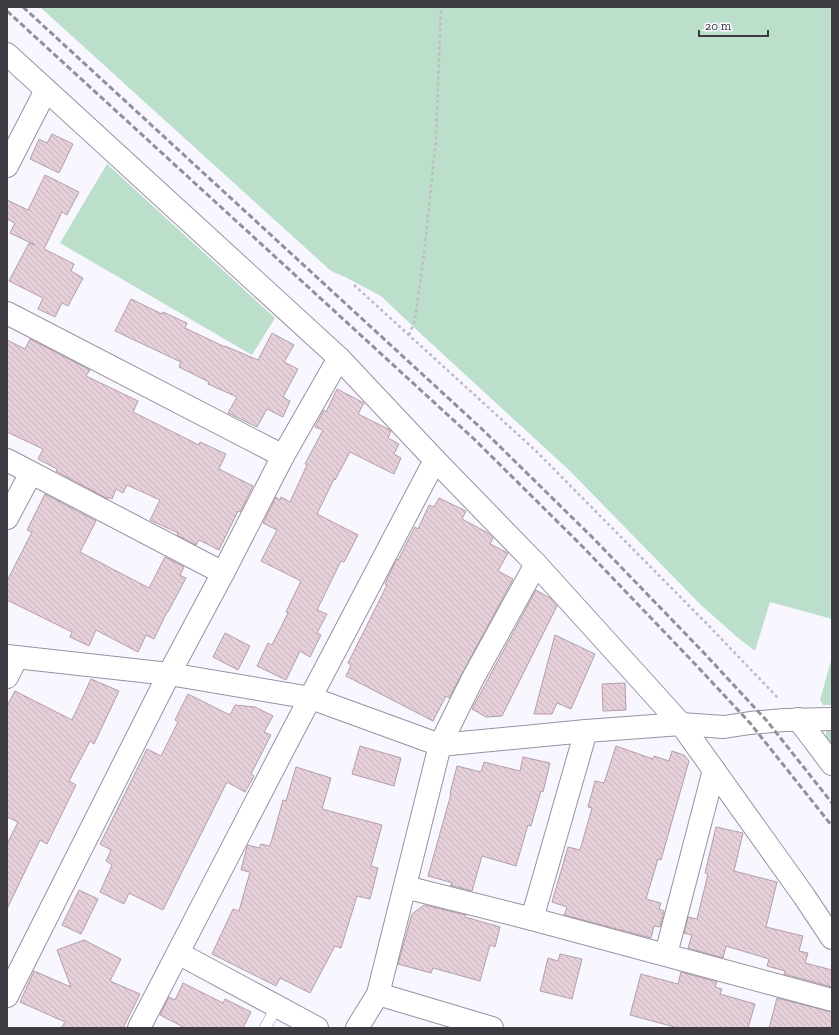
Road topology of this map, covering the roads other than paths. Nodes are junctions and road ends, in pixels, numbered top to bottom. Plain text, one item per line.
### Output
1 (7, 54) edge
2 (46, 90) junction
3 (7, 166) edge
4 (7, 312) edge
5 (339, 358) junction
6 (283, 456) junction
7 (7, 460) edge
8 (435, 460) junction
9 (31, 473) junction
10 (7, 518) edge
11 (536, 564) junction
12 (223, 574) junction
13 (12, 657) edge
14 (169, 674) junction
15 (7, 677) edge
16 (311, 698) junction
17 (798, 719) junction
18 (832, 719) edge
19 (681, 724) junction
20 (586, 731) junction
21 (440, 745) junction
22 (832, 764) edge
23 (714, 770) junction
24 (405, 887) junction
25 (532, 919) junction
26 (832, 938) edge
27 (178, 953) junction
28 (666, 954) junction
29 (378, 994) junction
30 (7, 996) edge
31 (832, 1000) edge
32 (277, 1006) junction
33 (486, 1027) edge
34 (139, 1028) edge
35 (265, 1028) edge
36 (317, 1028) edge
37 (357, 1028) edge

1 - 2 street
2 - 3 street
2 - 5 street
4 - 6 street
5 - 6 street
5 - 8 street
6 - 12 street
7 - 9 street
8 - 11 street
8 - 16 street
9 - 10 street
9 - 12 street
11 - 19 street
11 - 21 street
12 - 14 street
13 - 14 street
13 - 15 street
14 - 16 street
14 - 30 street
16 - 21 street
16 - 27 street
17 - 18 street
17 - 19 street
17 - 22 street
19 - 20 street
19 - 23 street
20 - 21 street
20 - 25 street
21 - 24 street
23 - 26 street
23 - 28 street
24 - 25 street
24 - 29 street
25 - 28 street
27 - 32 street
27 - 34 street
28 - 31 street
29 - 33 street
29 - 37 street
32 - 35 lane
32 - 36 street

